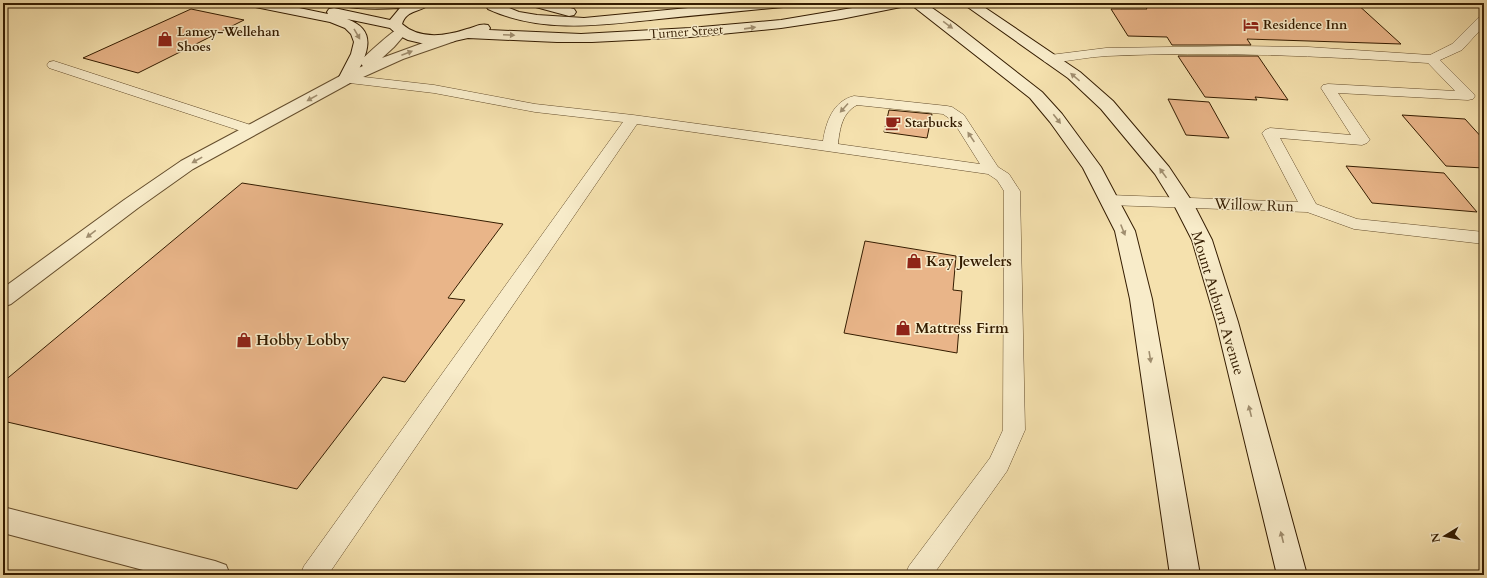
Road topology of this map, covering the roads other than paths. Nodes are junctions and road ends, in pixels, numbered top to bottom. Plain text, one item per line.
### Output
1 (256, 3) edge
2 (278, 3) edge
3 (347, 3) edge
4 (419, 3) edge
5 (423, 3) edge
6 (537, 3) edge
7 (783, 3) edge
8 (901, 3) edge
9 (916, 3) edge
10 (969, 3) edge
11 (490, 5) edge
12 (746, 7) junction
13 (1484, 19) edge
14 (398, 28) junction
15 (470, 34) junction
16 (450, 38) junction
17 (1050, 58) junction
18 (1432, 59) junction
19 (54, 65) dead end
20 (346, 79) junction
21 (634, 119) junction
22 (252, 130) junction
23 (830, 147) junction
24 (992, 170) junction
25 (1109, 200) junction
26 (1183, 203) junction
27 (1309, 207) junction
28 (1484, 238) edge
29 (3, 300) edge
30 (4, 522) edge
31 (215, 575) edge
32 (313, 575) edge
33 (918, 575) edge
34 (1185, 575) edge
35 (1292, 575) edge

1 -> 20 main road
2 - 14 main road, Turner Street
3 - 4 main road
5 - 14 main road
6 - 12 main road
7 - 12 main road, Turner Street
15 -> 8 main road, Turner Street
9 -> 25 main road
10 - 17 main road, Mount Auburn Avenue
11 - 12 main road, Turner Street
11 - 15 main road, Turner Street
13 - 18 lane
14 - 16 main road, Turner Street
14 - 20 main road
15 - 16 main road, Turner Street
20 -> 16 main road
17 - 18 lane
26 -> 17 main road, Mount Auburn Avenue
18 - 27 lane, Willow Run
19 - 22 lane
20 - 21 lane
20 -> 22 main road
21 - 23 lane
21 - 32 lane
22 -> 29 main road
23 - 24 lane
24 -> 23 lane
24 - 33 lane
25 - 26 lane, Willow Run
25 -> 34 main road
26 - 27 lane, Willow Run
35 -> 26 main road, Mount Auburn Avenue
27 - 28 lane
30 - 31 main road

